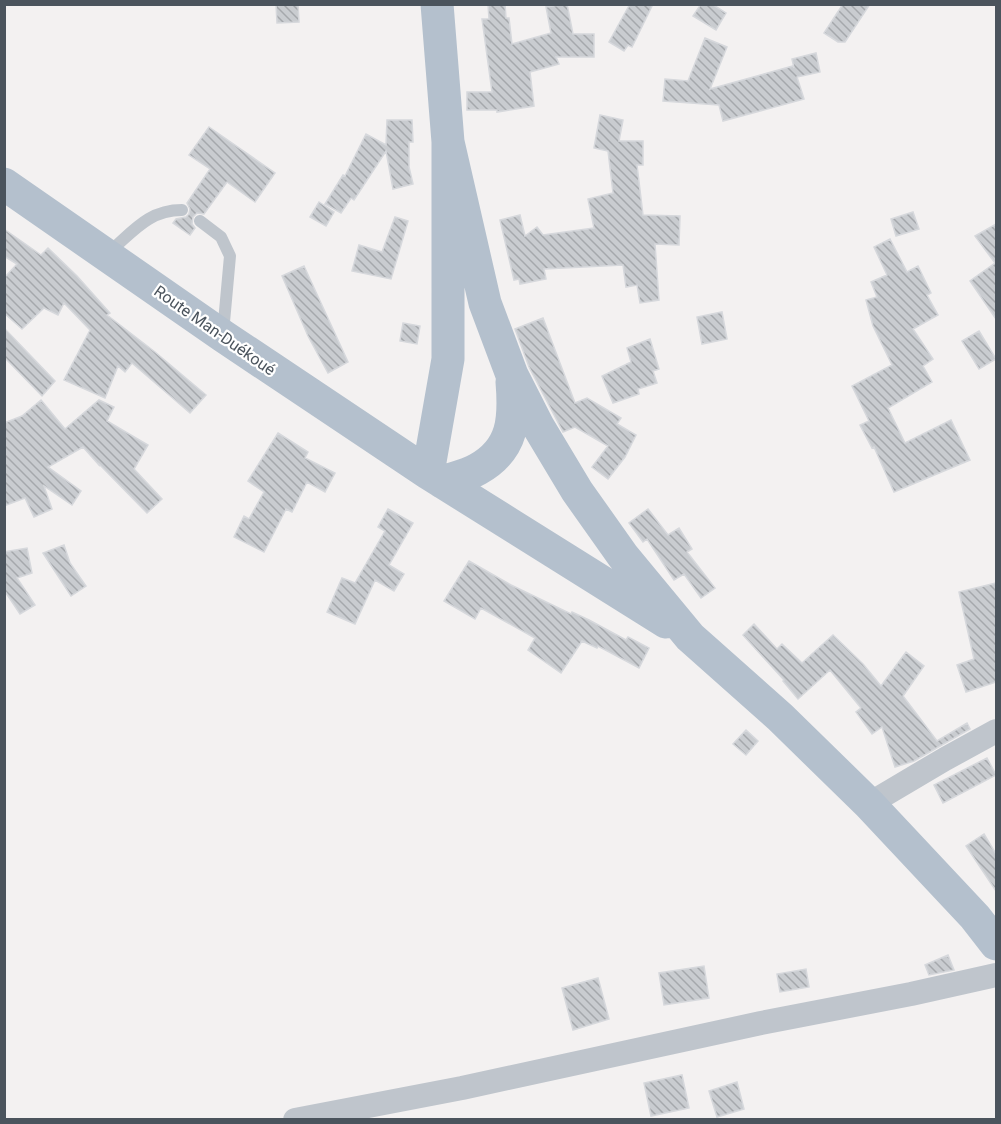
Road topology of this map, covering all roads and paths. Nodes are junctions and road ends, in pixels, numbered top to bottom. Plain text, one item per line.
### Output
1 (437, 4) edge
2 (448, 142) junction
3 (4, 184) edge
4 (182, 210) dead end
5 (200, 221) dead end
6 (108, 254) junction
7 (223, 336) junction
8 (512, 375) junction
9 (435, 477) junction
10 (690, 637) junction
11 (996, 732) edge
12 (869, 804) junction
13 (996, 944) edge
14 (996, 975) edge
15 (295, 1119) edge

1 - 2 main road
2 - 8 main road
2 - 9 main road
3 - 6 main road, Route Man-Duékoué
4 - 6 lane
5 - 7 lane
6 - 7 main road, Route Man-Duékoué
7 - 9 main road, Route Man-Duékoué
8 - 9 main road
8 - 10 main road
9 - 10 main road, Route Man-Duékoué
10 - 12 main road
11 - 12 street
12 - 13 main road
14 - 15 street

